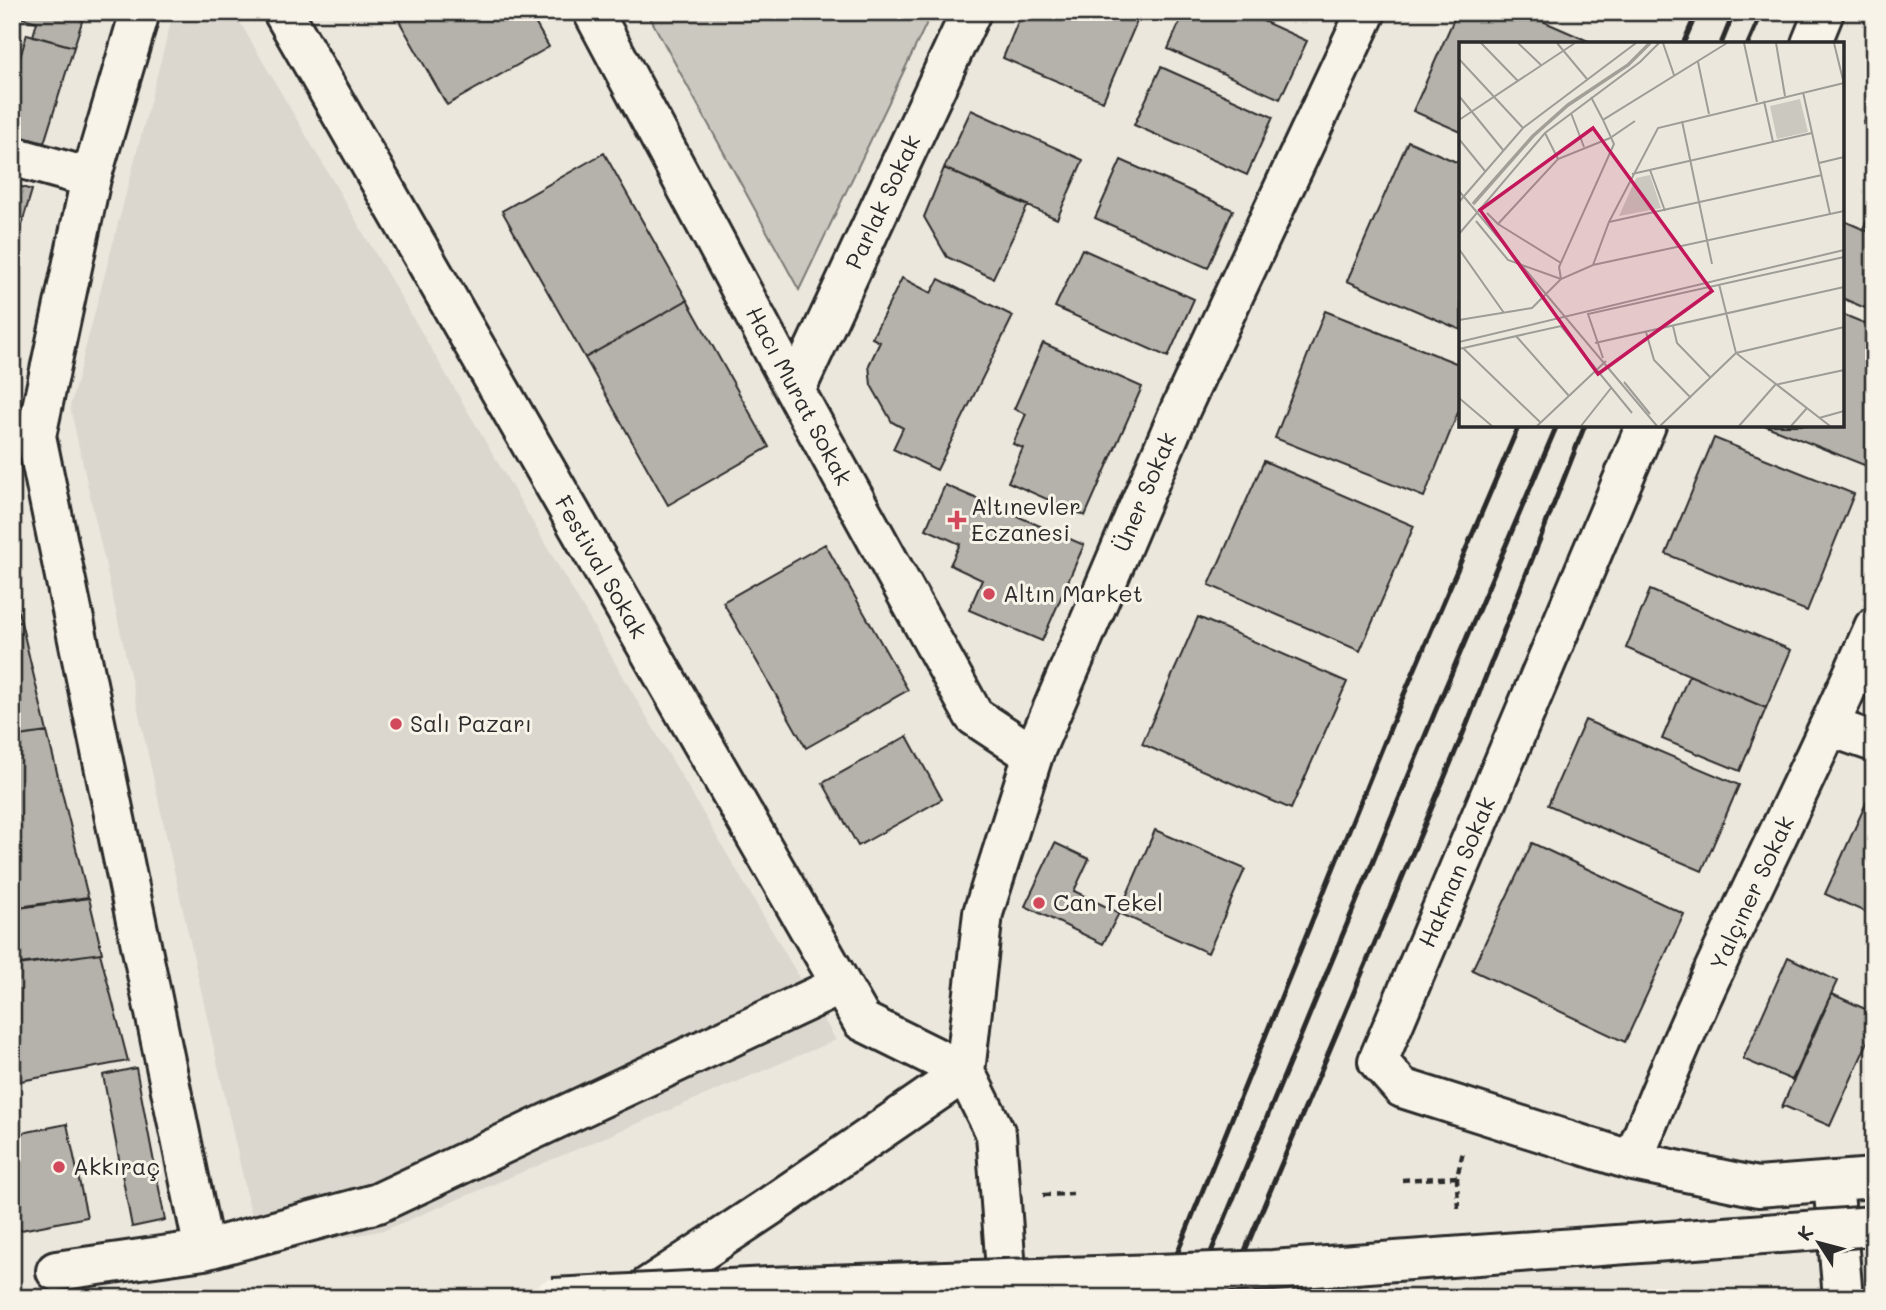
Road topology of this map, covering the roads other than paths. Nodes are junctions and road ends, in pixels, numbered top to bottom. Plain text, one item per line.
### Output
1 (141, 12) edge
2 (283, 12) edge
3 (593, 12) edge
4 (971, 12) edge
5 (1366, 12) edge
6 (1824, 12) edge
7 (1812, 42) edge
8 (12, 156) edge
9 (91, 178) junction
10 (795, 391) junction
11 (1645, 427) edge
12 (24, 434) edge
13 (1874, 627) edge
14 (1830, 727) junction
15 (1874, 742) edge
16 (1033, 755) junction
17 (841, 985) junction
18 (965, 1072) junction
19 (1633, 1161) junction
20 (1874, 1178) edge
21 (1833, 1181) junction
22 (1874, 1226) edge
23 (204, 1250) junction
24 (56, 1271) dead end
25 (553, 1298) edge
26 (631, 1298) edge
27 (1008, 1298) edge
28 (1843, 1298) edge

1 - 9 street
2 - 17 street, Festival Sokak
3 - 10 street, Hacı Murat Sokak
4 - 10 street, Parlak Sokak
5 - 16 street, Üner Sokak
6 - 7 street
8 - 9 street
9 - 12 street
10 - 16 street, Hacı Murat Sokak
11 - 19 street, Hakman Sokak
12 - 23 street
13 - 14 street, Yalçıner Sokak
14 - 15 street
14 - 19 street, Yalçıner Sokak
16 - 18 street, Üner Sokak
17 - 18 street, Festival Sokak
17 - 23 street
18 - 26 street
18 - 27 street
19 - 21 street, Hakman Sokak
20 - 21 street, Hakman Sokak
21 - 28 street
22 - 25 street, bridge
23 - 24 street

